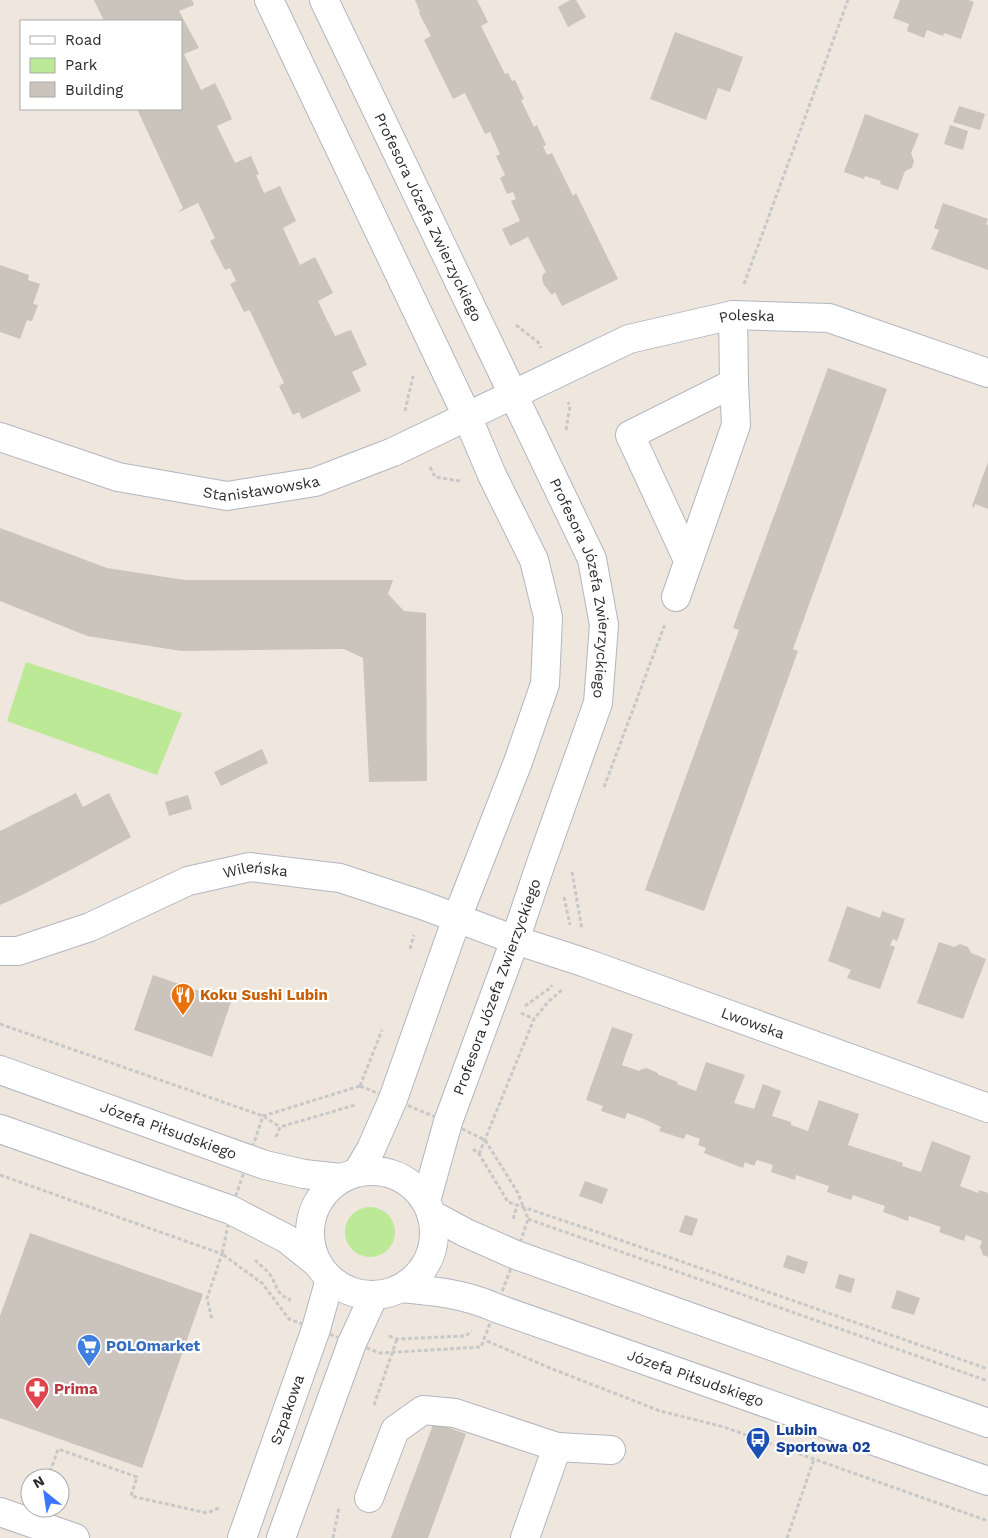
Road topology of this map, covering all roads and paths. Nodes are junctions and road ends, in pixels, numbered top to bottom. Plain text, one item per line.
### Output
1 (269, 0) edge
2 (324, 0) edge
3 (848, 0) edge
4 (733, 316) junction
5 (988, 373) edge
6 (414, 375) dead end
7 (734, 382) junction
8 (512, 394) junction
9 (467, 416) junction
10 (0, 437) edge
11 (417, 440) junction
12 (464, 482) dead end
13 (688, 560) junction
14 (676, 597) joint
15 (603, 789) dead end
16 (572, 872) dead end
17 (422, 905) junction
18 (457, 918) junction
19 (515, 940) junction
20 (0, 951) edge
21 (408, 958) dead end
22 (574, 959) junction
23 (519, 1012) dead end
24 (385, 1022) dead end
25 (0, 1024) edge
26 (0, 1070) edge
27 (360, 1086) dead end
28 (988, 1108) edge
29 (385, 1116) junction
30 (280, 1127) junction
31 (480, 1128) dead end
32 (0, 1129) edge
33 (477, 1137) dead end
34 (443, 1138) junction
35 (479, 1154) junction
36 (266, 1165) junction
37 (0, 1175) edge
38 (350, 1175) junction
39 (517, 1206) junction
40 (428, 1207) junction
41 (528, 1219) dead end
42 (502, 1249) junction
43 (253, 1258) dead end
44 (324, 1272) junction
45 (401, 1288) junction
46 (374, 1295) junction
47 (484, 1302) junction
48 (321, 1310) junction
49 (212, 1320) dead end
50 (360, 1325) junction
51 (380, 1353) dead end
52 (988, 1368) edge
53 (988, 1381) edge
54 (988, 1423) edge
55 (557, 1447) junction
56 (611, 1450) dead end
57 (814, 1459) junction
58 (51, 1468) edge
59 (988, 1480) edge
60 (369, 1498) dead end
61 (0, 1512) edge
62 (252, 1512) junction
63 (988, 1521) edge
64 (75, 1538) edge
65 (242, 1538) edge
66 (281, 1538) edge
67 (524, 1538) edge
68 (787, 1538) edge

1 - 9 street, Profesora Józefa Zwierzyckiego
2 - 8 street, Profesora Józefa Zwierzyckiego
3 - 4 path
4 - 5 street, Poleska
4 - 7 street
4 - 8 street, Poleska
6 - 11 path
7 - 13 street
7 - 13 street
8 - 9 street, Stanisławowska
8 - 19 street, Profesora Józefa Zwierzyckiego
9 - 11 street, Stanisławowska
9 - 18 street, Profesora Józefa Zwierzyckiego
10 - 11 street, Stanisławowska
11 - 12 path
13 - 14 street
14 - 15 path
16 - 22 path
17 - 18 street, Wileńska
17 - 20 street, Wileńska
17 - 21 path
18 - 19 street, Wileńska
18 - 29 street, Profesora Józefa Zwierzyckiego
19 - 22 street, Lwowska
19 - 34 street, Profesora Józefa Zwierzyckiego
22 - 23 path
22 - 28 street, Lwowska
22 - 35 path
24 - 27 path
25 - 30 path
26 - 36 street, Józefa Piłsudskiego
29 - 30 path
29 - 38 street, Profesora Józefa Zwierzyckiego
30 - 36 path
31 - 33 path
32 - 44 street
34 - 35 path
34 - 40 street, Profesora Józefa Zwierzyckiego
35 - 39 path
36 - 38 street, Józefa Piłsudskiego
37 - 49 path
38 - 40 street
38 - 44 street
39 - 42 path
39 - 52 path
40 - 42 street
40 - 45 street
41 - 53 path
42 - 54 street
43 - 48 path
44 - 46 street
44 - 48 street, Szpakowa
45 - 46 street
45 - 47 street, Józefa Piłsudskiego
46 - 50 street
47 - 50 path
47 - 59 street, Józefa Piłsudskiego
48 - 62 street, Szpakowa
50 - 66 street
51 - 57 path
55 - 56 street
55 - 60 street
55 - 67 street
57 - 63 path
57 - 68 path
58 - 62 path
61 - 64 street
62 - 65 street, Szpakowa

